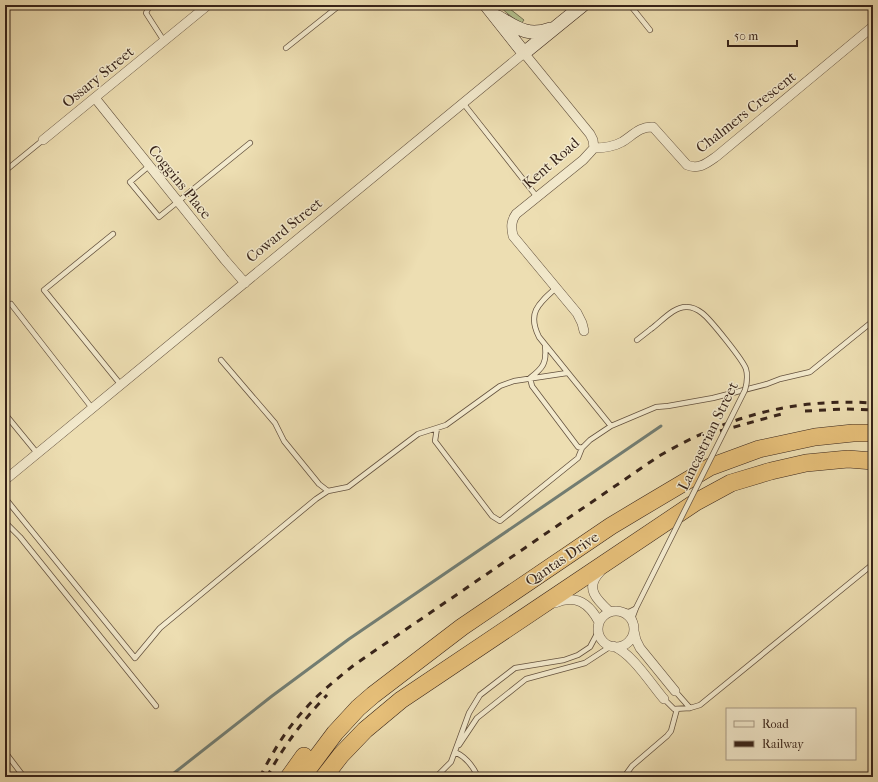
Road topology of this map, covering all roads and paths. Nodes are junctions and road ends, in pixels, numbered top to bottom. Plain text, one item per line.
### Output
1 (150, 5) edge
2 (208, 5) edge
3 (340, 5) edge
4 (583, 5) edge
5 (630, 5) edge
6 (490, 10) edge
7 (556, 27) junction
8 (872, 28) dead end
9 (650, 30) dead end
10 (164, 41) junction
11 (286, 48) dead end
12 (524, 53) junction
13 (95, 98) junction
14 (463, 103) junction
15 (43, 140) joint
16 (250, 143) dead end
17 (594, 148) junction
18 (150, 166) junction
19 (5, 171) edge
20 (537, 197) junction
21 (178, 201) junction
22 (113, 234) dead end
23 (245, 283) junction
24 (556, 288) junction
25 (10, 304) dead end
26 (873, 321) edge
27 (584, 331) dead end
28 (638, 340) dead end
29 (545, 345) junction
30 (221, 360) dead end
31 (567, 373) junction
32 (530, 378) junction
33 (121, 385) junction
34 (92, 408) junction
35 (5, 414) edge
36 (611, 426) junction
37 (437, 428) junction
38 (873, 432) edge
39 (582, 448) junction
40 (38, 453) junction
41 (873, 461) edge
42 (6, 477) edge
43 (328, 491) junction
44 (5, 498) edge
45 (5, 522) edge
46 (617, 555) junction
47 (873, 564) edge
48 (636, 608) junction
49 (622, 611) junction
50 (610, 612) junction
51 (530, 614) junction
52 (599, 622) junction
53 (634, 628) junction
54 (598, 632) junction
55 (612, 646) junction
56 (413, 664) junction
57 (673, 688) junction
58 (662, 696) junction
59 (156, 706) dead end
60 (690, 708) junction
61 (677, 709) junction
62 (5, 752) edge
63 (455, 752) junction
64 (24, 777) edge
65 (289, 777) edge
66 (302, 777) edge
67 (324, 777) edge
68 (436, 777) edge
69 (478, 777) edge
70 (624, 777) edge

1 - 10 lane
2 - 10 street, Ossary Street
3 - 11 lane
4 - 7 main road, Coward Street
5 - 9 lane
6 - 7 main road
6 - 12 main road, Kent Road
7 - 12 main road, Coward Street
8 - 17 street, Chalmers Crescent
10 - 13 street, Ossary Street
12 - 14 street, Coward Street
12 - 17 street, Kent Road
13 - 15 street, Ossary Street
13 - 18 street, Coggins Place
14 - 20 lane
14 - 23 street, Coward Street
15 - 19 lane, Ossary Street
16 - 21 lane
17 - 20 street, Kent Road
18 - 21 street, Coggins Place
18 - 21 lane
20 - 24 street, Kent Road
21 - 23 street, Coggins Place
22 - 33 lane
23 - 33 street, Coward Street
24 - 27 street, Kent Road
24 - 29 lane
25 - 34 lane
26 - 36 lane
28 - 48 lane, Lancastrian Street, bridge
29 - 31 lane
29 - 32 lane
30 - 43 lane
31 - 32 lane
31 - 36 lane
32 - 37 lane
32 - 39 lane
33 - 34 street, Coward Street
34 - 40 street, Coward Street
35 - 40 lane
36 - 39 lane
37 - 39 lane
37 - 43 lane
38 - 56 highway, Qantas Drive
40 - 42 street, Coward Street
41 - 46 highway, Qantas Drive
43 - 44 lane
45 - 59 lane
46 - 50 street
46 - 51 highway, Qantas Drive
47 - 60 lane
48 - 49 lane
48 - 53 lane, Lancastrian Street
49 - 50 street
49 - 53 street
50 - 52 street
51 - 52 street
51 - 67 highway, Qantas Drive
52 - 54 street
53 - 55 street
53 - 57 street
54 - 55 street
54 - 63 lane
55 - 58 street
55 - 63 lane
56 - 65 highway
56 - 66 highway, Qantas Drive
57 - 58 street
57 - 60 lane
58 - 61 lane
60 - 61 lane
61 - 70 lane
62 - 64 lane
63 - 68 lane
63 - 69 lane

